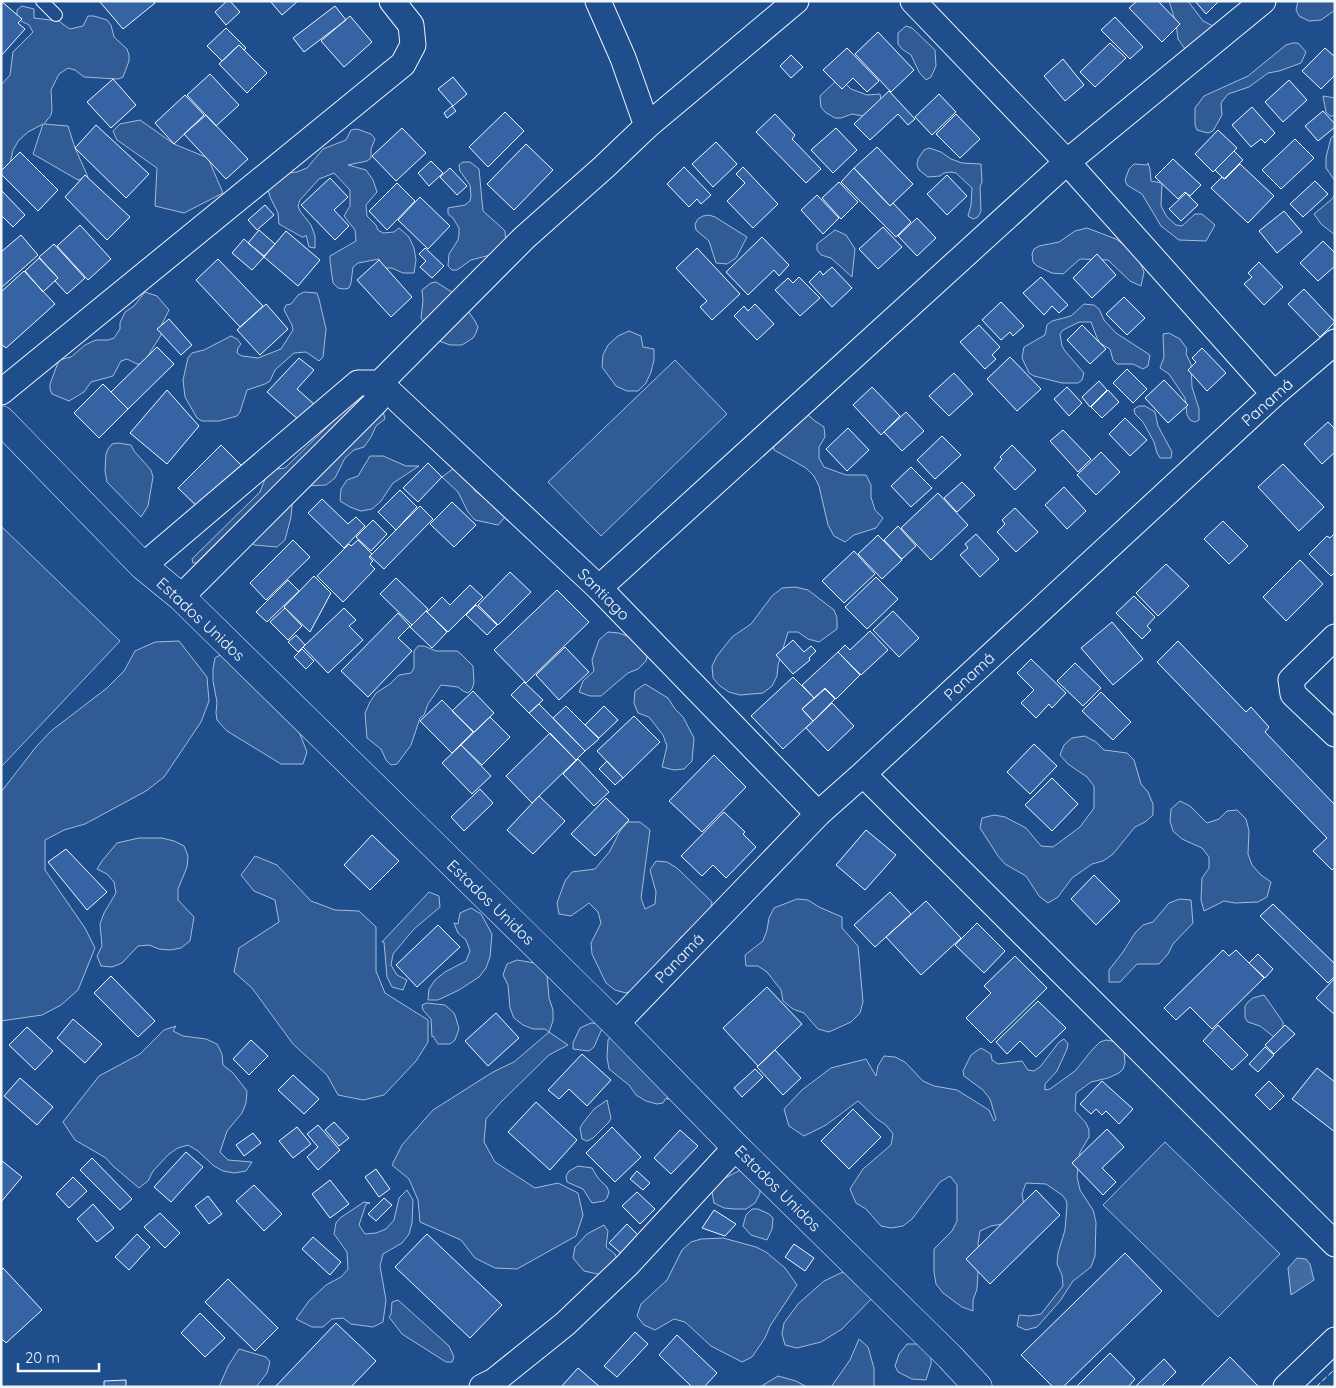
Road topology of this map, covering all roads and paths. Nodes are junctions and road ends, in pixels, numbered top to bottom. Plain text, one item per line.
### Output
1 (42, 1) edge
2 (392, 1) edge
3 (598, 1) edge
4 (796, 1) edge
5 (913, 1) edge
6 (1263, 1) edge
7 (56, 15) dead end
8 (647, 126) junction
9 (1067, 162) junction
10 (1335, 342) edge
11 (380, 383) junction
12 (1, 392) edge
13 (1274, 394) junction
14 (1, 420) edge
15 (143, 566) junction
16 (599, 588) junction
17 (180, 597) junction
18 (1335, 637) edge
19 (1335, 734) edge
20 (863, 774) junction
21 (818, 814) junction
22 (616, 1024) junction
23 (736, 1147) junction
24 (1335, 1244) edge
25 (1335, 1340) edge
26 (482, 1387) edge
27 (978, 1387) edge
28 (1286, 1387) edge

1 - 7 lane
2 - 12 street
3 - 8 street
4 - 8 street
5 - 9 street
6 - 9 street
8 - 11 street
9 - 13 street
9 - 16 street
10 - 13 street, Panamá
11 - 15 street
11 - 16 street, Santiago
11 - 17 street
13 - 20 street, Panamá
14 - 15 street, Estados Unidos
15 - 17 street, Estados Unidos
16 - 21 street, Santiago
17 - 22 street, Estados Unidos
18 - 19 street
20 - 21 street, Panamá
20 - 24 street
21 - 22 street, Panamá
22 - 23 street, Estados Unidos
23 - 26 street
23 - 27 street, Estados Unidos
25 - 28 street

